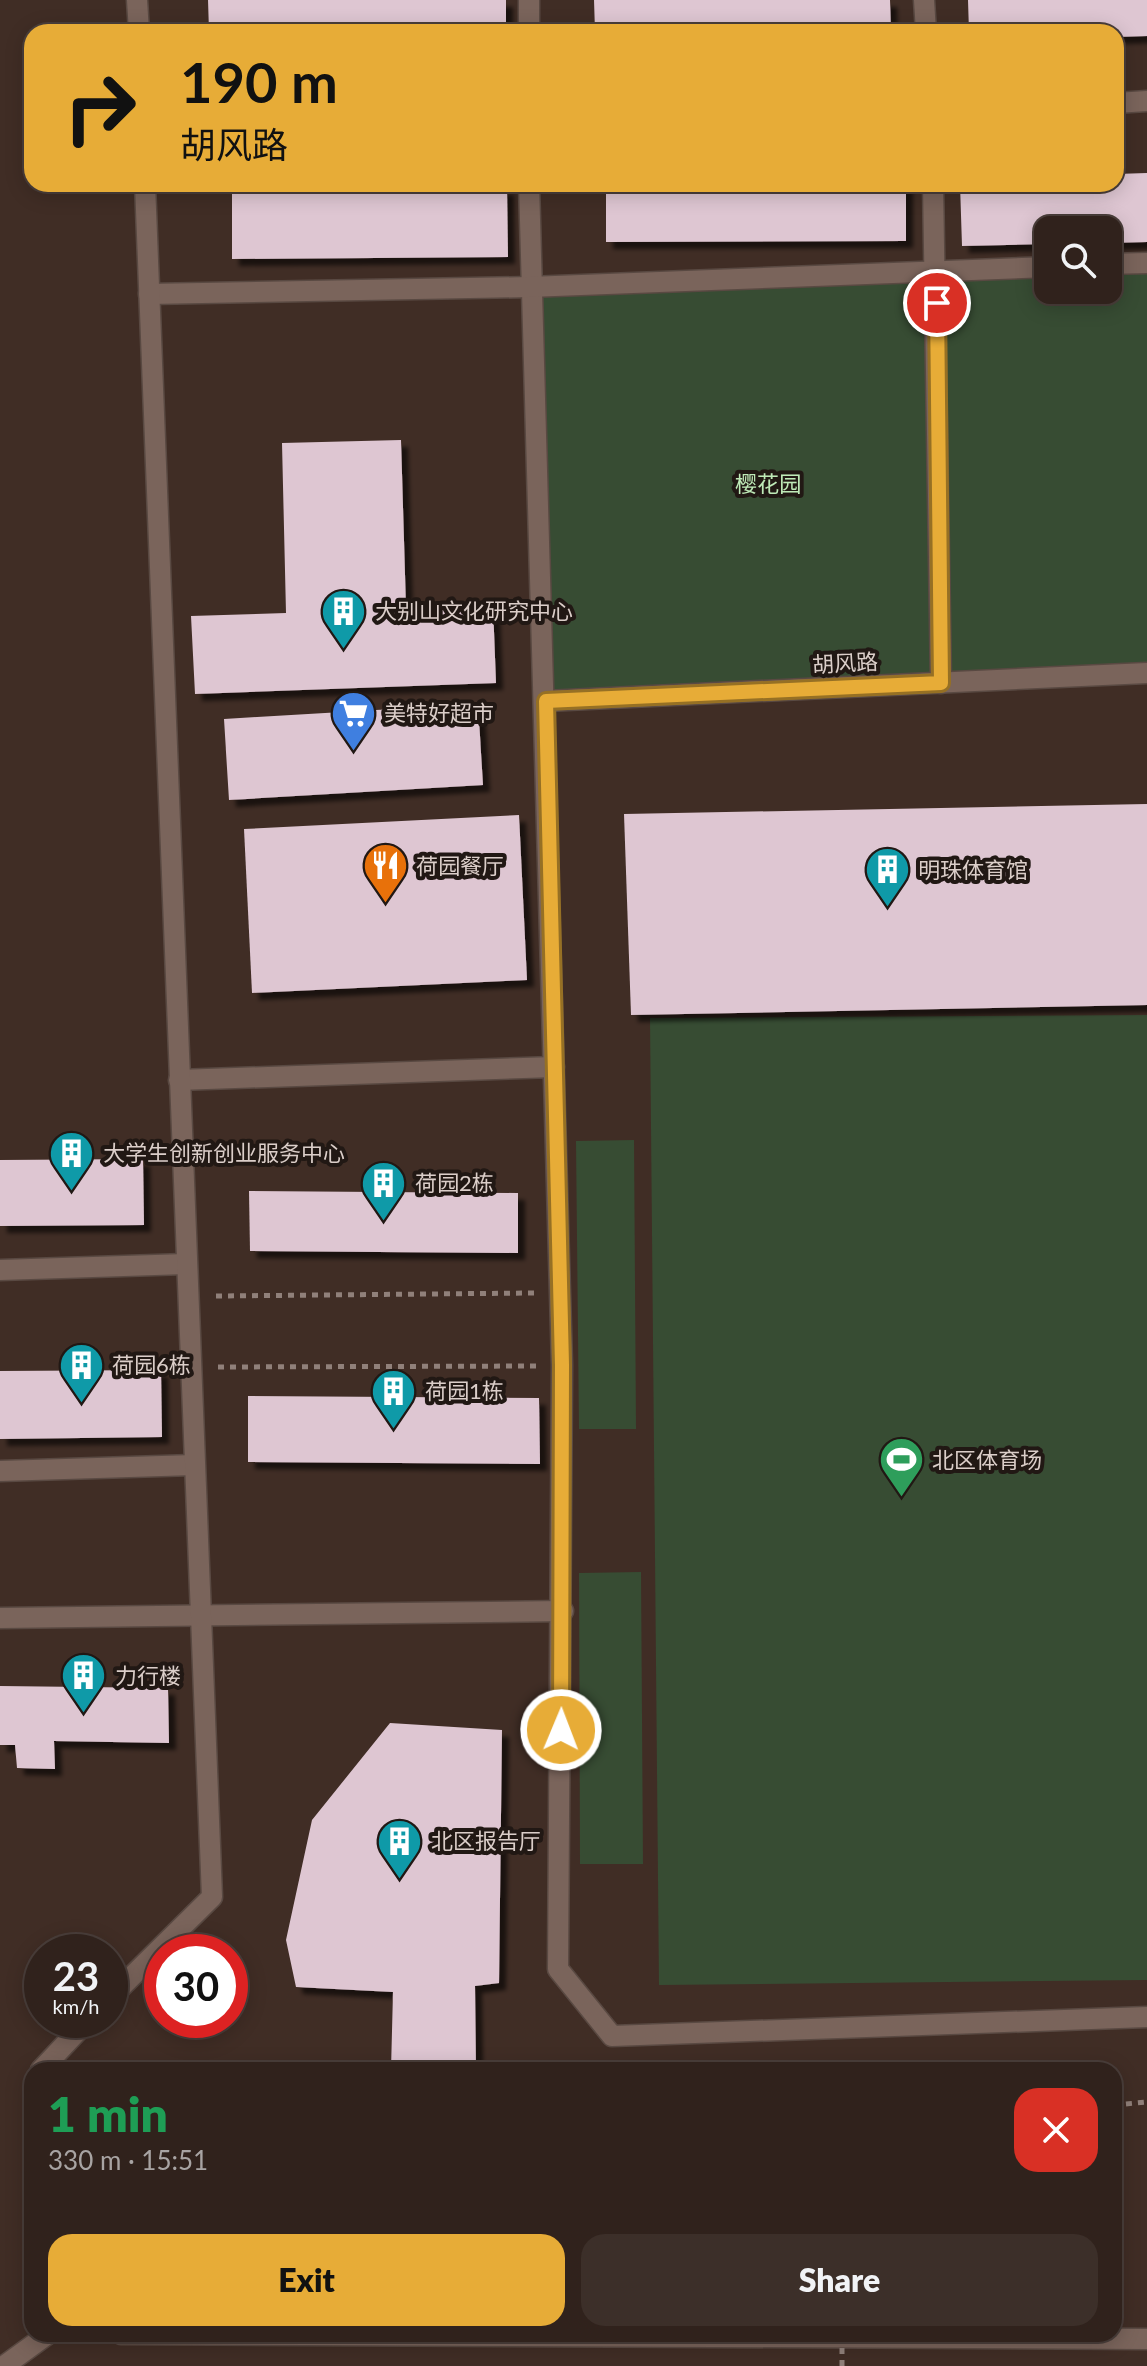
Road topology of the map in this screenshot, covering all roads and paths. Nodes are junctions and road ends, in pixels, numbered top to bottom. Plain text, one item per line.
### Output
1 (137, 0) edge
2 (529, 0) edge
3 (924, 0) edge
4 (138, 24) edge
5 (529, 24) edge
6 (926, 24) edge
7 (1147, 101) edge
8 (1124, 102) edge
9 (145, 192) edge
10 (529, 192) edge
11 (933, 192) edge
12 (1147, 263) edge
13 (1122, 264) edge
14 (1034, 268) edge
15 (937, 271) junction
16 (529, 287) junction
17 (149, 294) junction
18 (1147, 673) edge
19 (941, 683) junction
20 (546, 701) junction
21 (554, 1067) junction
22 (179, 1080) junction
23 (186, 1264) junction
24 (0, 1270) edge
25 (559, 1293) junction
26 (187, 1296) junction
27 (562, 1365) junction
28 (189, 1367) junction
29 (194, 1465) junction
30 (0, 1471) edge
31 (563, 1611) junction
32 (200, 1616) junction
33 (0, 1618) edge
34 (128, 1980) edge
35 (1147, 2017) edge
36 (71, 2038) edge
37 (49, 2062) edge
38 (1147, 2102) edge
39 (1122, 2104) edge
40 (1122, 2339) edge
41 (1147, 2339) edge
42 (37, 2342) edge
43 (842, 2342) edge
44 (4, 2366) edge
45 (842, 2366) edge

1 - 4 street
2 - 5 street
3 - 6 street
7 - 8 street
9 - 17 street
10 - 16 street
11 - 15 street
12 - 13 street
14 - 15 street
15 - 16 street
15 - 19 street
16 - 17 street
16 - 20 street
17 - 22 street
18 - 19 street, 胡风路
19 - 20 street, 胡风路
20 - 21 street
21 - 22 street
21 - 25 street
22 - 23 street
23 - 24 street
23 - 26 street
25 - 26 path
25 - 27 street
26 - 28 street
27 - 28 path
27 - 31 street
28 - 29 street
29 - 30 street
29 - 32 street
31 - 32 street
31 - 35 street
32 - 33 street
32 - 34 street
36 - 37 street
38 - 39 path
40 - 41 street
42 - 44 street
43 - 45 path, bridge

